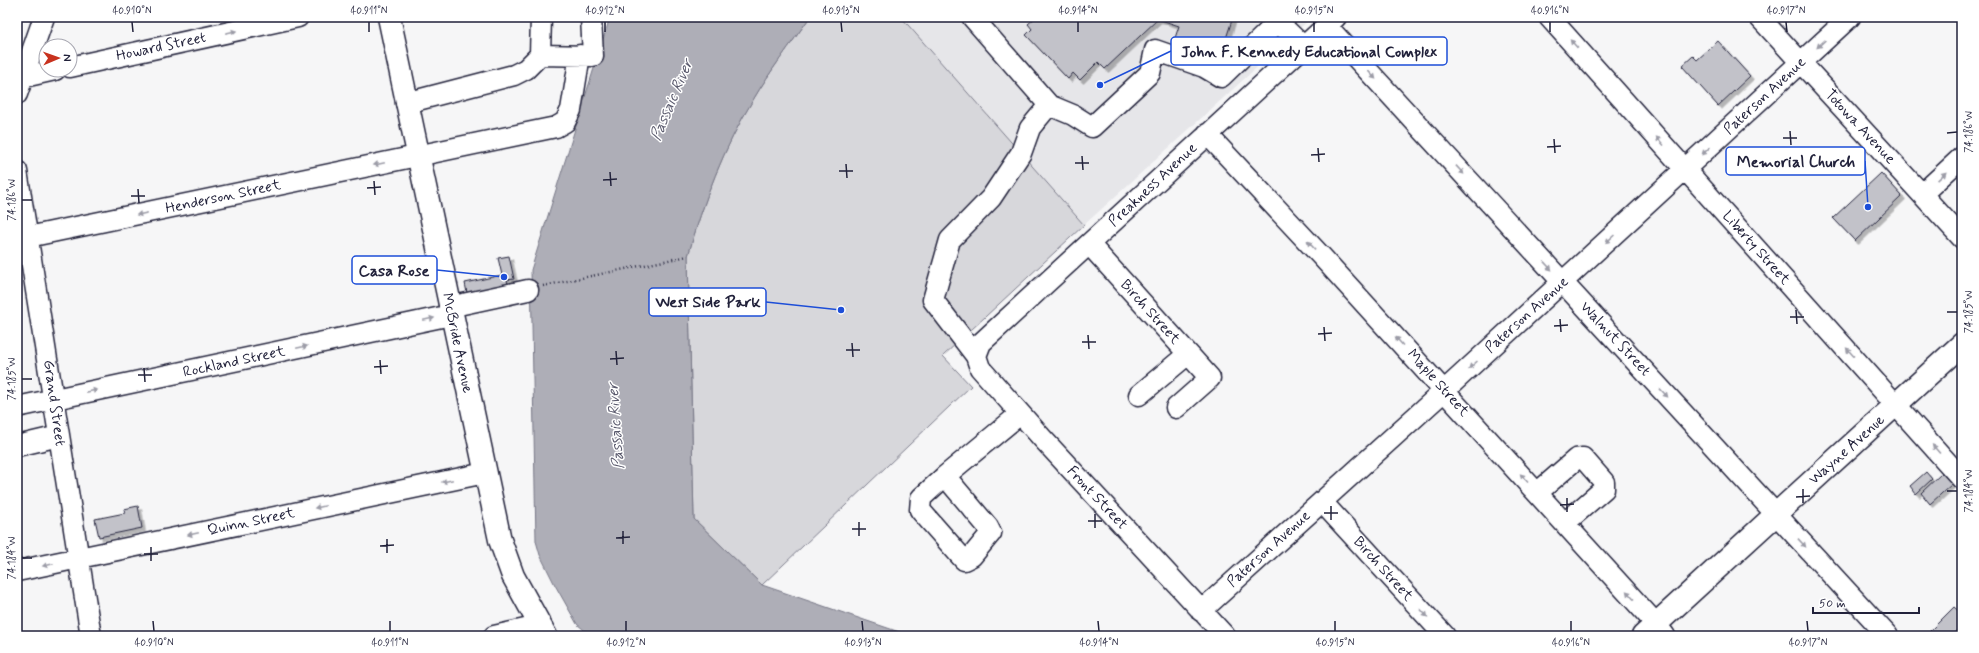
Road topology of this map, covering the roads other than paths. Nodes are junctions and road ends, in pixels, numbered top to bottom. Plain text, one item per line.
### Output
1 (44, 17) edge
2 (298, 17) edge
3 (388, 17) edge
4 (541, 17) edge
5 (591, 17) edge
6 (972, 17) edge
7 (1550, 17) edge
8 (1759, 17) edge
9 (1850, 17) edge
10 (1278, 19) edge
11 (1331, 21) edge
12 (1303, 46) junction
13 (540, 55) junction
14 (580, 55) junction
15 (1801, 63) junction
16 (78, 65) edge
17 (38, 77) edge
18 (20, 85) edge
19 (406, 103) junction
20 (1050, 105) junction
21 (1207, 134) junction
22 (418, 156) junction
23 (1962, 157) edge
24 (1686, 170) junction
25 (17, 171) edge
26 (1922, 194) junction
27 (28, 237) junction
28 (1962, 238) edge
29 (1090, 245) junction
30 (1563, 283) junction
31 (528, 290) road end
32 (450, 311) junction
33 (1962, 344) edge
34 (1188, 354) junction
35 (976, 356) junction
36 (1444, 391) junction
37 (1138, 395) dead end
38 (54, 399) junction
39 (1897, 404) junction
40 (17, 407) edge
41 (1176, 408) dead end
42 (1020, 414) junction
43 (59, 436) junction
44 (17, 446) edge
45 (485, 473) junction
46 (945, 476) dead end
47 (1962, 479) edge
48 (1537, 493) junction
49 (1322, 502) junction
50 (1776, 514) junction
51 (1564, 523) junction
52 (79, 558) junction
53 (17, 571) edge
54 (1201, 610) junction
55 (543, 631) edge
56 (1655, 632) edge
57 (91, 636) edge
58 (494, 636) edge
59 (1225, 636) edge
60 (1445, 636) edge
61 (1888, 636) edge

1 - 18 street
16 -> 2 street, Howard Street
3 - 19 main road, McBride Avenue
4 - 13 street
5 - 14 street
6 - 20 street
24 -> 7 street, Liberty Street
8 - 15 street, Totowa Avenue
9 -> 15 street, Paterson Avenue
10 - 12 street
10 - 20 street
11 - 12 street, Preakness Avenue
11 -> 30 street, Walnut Street
12 - 21 street, Preakness Avenue
13 - 14 street
13 - 19 street
14 - 22 street, Henderson Street
15 -> 24 street, Paterson Avenue
15 - 26 street, Totowa Avenue
17 - 18 street
19 - 22 main road, McBride Avenue
20 - 35 street, Front Street
21 - 29 street, Preakness Avenue
36 -> 21 street, Maple Street
22 -> 27 street, Henderson Street
22 - 32 main road, McBride Avenue
26 -> 23 street
24 -> 30 street, Paterson Avenue
39 -> 24 street, Liberty Street
25 - 27 street, Grand Street
26 - 28 street, Totowa Avenue
27 - 38 street, Grand Street
29 - 34 street, Birch Street
29 - 35 street, Preakness Avenue
30 -> 36 street, Paterson Avenue
30 -> 50 street, Walnut Street
31 - 32 street, Rockland Street
38 -> 32 street, Rockland Street
32 - 45 main road, McBride Avenue
33 - 39 main road, Wayne Avenue
34 - 37 street
34 - 41 street, Birch Street
35 - 42 street, Front Street
48 -> 36 street, Maple Street
36 - 49 street, Paterson Avenue
38 - 40 street, Rockland Street
38 - 43 street, Grand Street
47 -> 39 street, Liberty Street
39 - 50 main road, Wayne Avenue
42 - 46 street
42 - 54 street, Front Street
43 - 44 street
43 - 52 street, Grand Street
45 -> 52 street, Quinn Street
45 - 55 main road, McBride Avenue
48 - 51 street, Maple Street
48 - 51 street
49 - 54 street, Paterson Avenue
49 -> 60 street, Birch Street
50 - 56 main road, Wayne Avenue
50 -> 61 street, Walnut Street
56 -> 51 street, Maple Street
52 -> 53 street, Quinn Street
52 - 57 street, Grand Street
54 - 59 street, Front Street
55 - 58 street

